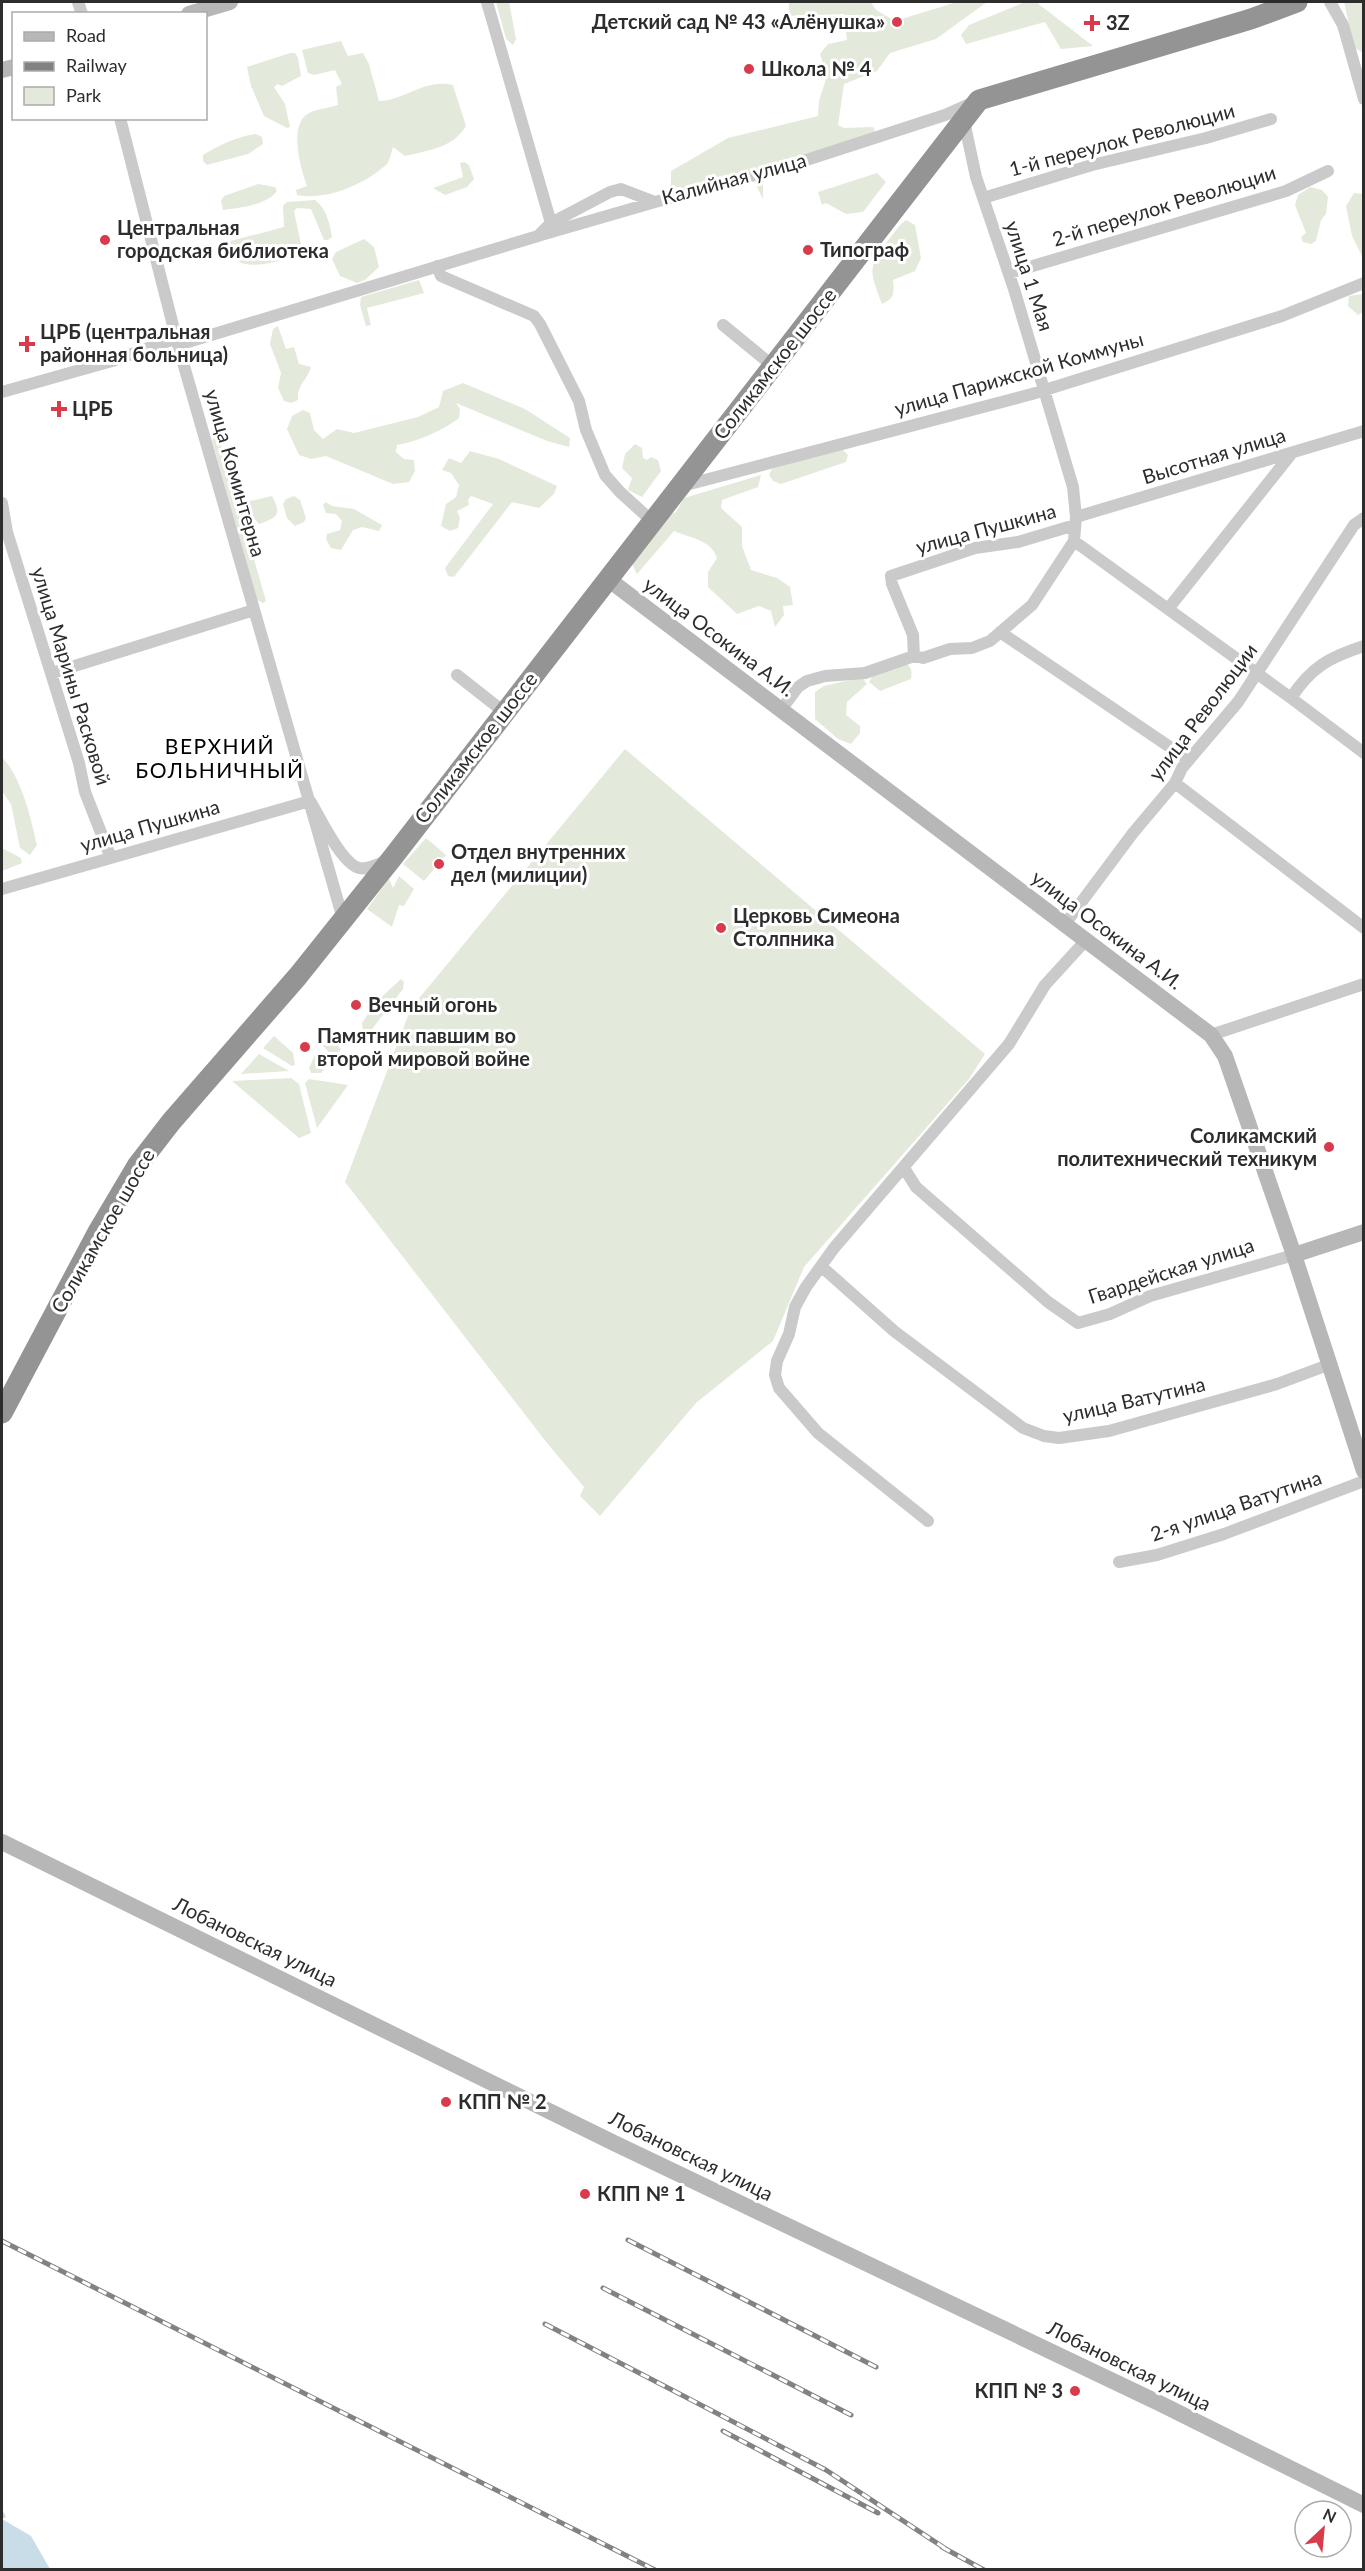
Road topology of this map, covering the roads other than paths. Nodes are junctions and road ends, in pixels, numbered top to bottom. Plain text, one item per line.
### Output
1 (230, 2) edge
2 (487, 2) edge
3 (1297, 2) edge
4 (1330, 2) edge
5 (196, 12) edge
6 (1364, 99) edge
7 (979, 100) junction
8 (1270, 119) dead end
9 (121, 120) edge
10 (964, 121) junction
11 (1328, 171) dead end
12 (984, 198) junction
13 (655, 202) junction
14 (551, 223) junction
15 (538, 236) junction
16 (437, 266) junction
17 (1009, 273) junction
18 (1364, 283) edge
19 (723, 325) dead end
20 (177, 341) junction
21 (773, 366) junction
22 (1044, 388) junction
23 (2, 392) edge
24 (1364, 431) edge
25 (1292, 453) junction
26 (680, 486) junction
27 (2, 502) edge
28 (1364, 518) edge
29 (1075, 521) junction
30 (653, 522) junction
31 (1074, 541) junction
32 (608, 579) junction
33 (1168, 609) junction
34 (254, 610) junction
35 (1000, 632) junction
36 (1364, 646) edge
37 (914, 656) junction
38 (52, 673) junction
39 (458, 675) dead end
40 (1257, 675) junction
41 (1292, 698) junction
42 (781, 710) junction
43 (504, 712) junction
44 (1364, 739) edge
45 (1351, 743) junction
46 (1364, 753) edge
47 (1189, 760) junction
48 (1175, 783) junction
49 (310, 801) junction
50 (393, 857) junction
51 (111, 858) junction
52 (2, 889) edge
53 (343, 919) junction
54 (1065, 924) junction
55 (1364, 928) edge
56 (1087, 939) junction
57 (1364, 984) edge
58 (1211, 1035) junction
59 (904, 1168) junction
60 (1364, 1232) edge
61 (1294, 1255) junction
62 (822, 1267) junction
63 (1328, 1365) junction
64 (2, 1413) edge
65 (1364, 1471) edge
66 (1364, 1481) edge
67 (928, 1521) dead end
68 (1119, 1562) dead end
69 (2, 1842) edge
70 (1364, 2505) edge

1 - 5 street
2 - 14 street
3 - 7 highway, Калийная улица
4 - 6 street
7 - 10 highway, Соликамское шоссе
7 - 13 street, Калийная улица
8 - 12 street, 1-й переулок Революции
9 - 20 street, улица Коминтерна
10 - 12 street, улица 1 Мая
10 - 21 highway, Соликамское шоссе
11 - 17 street, 2-й переулок Революции
12 - 17 street, улица 1 Мая
13 - 14 street, Калийная улица
13 - 15 street
14 - 15 street, Калийная улица
15 - 16 street, Калийная улица
16 - 20 street, Калийная улица
16 - 30 street
17 - 22 street, улица 1 Мая
18 - 22 street, улица Парижской Коммуны
19 - 21 street
20 - 23 street, Калийная улица
20 - 34 street, улица Коминтерна
21 - 26 highway, Соликамское шоссе
22 - 26 street, улица Парижской Коммуны
22 - 29 street, улица 1 Мая
24 - 25 street, Высотная улица
25 - 29 street, Высотная улица
25 - 33 street
26 - 30 highway, Соликамское шоссе
27 - 38 street, улица Марины Расковой
28 - 40 street, улица Революции
29 - 31 street, улица 1 Мая
29 - 37 street, улица Пушкина
30 - 32 highway, Соликамское шоссе
31 - 33 street
31 - 35 street
32 - 42 street, улица Осокина А.И.
32 - 43 highway, Соликамское шоссе
33 - 40 street
34 - 38 street
34 - 49 street, улица Коминтерна
35 - 37 street
35 - 47 street
36 - 41 street
37 - 42 street
38 - 51 street, улица Марины Расковой
39 - 43 street
40 - 41 street
40 - 47 street, улица Революции
41 - 45 street
42 - 54 street, улица Осокина А.И.
43 - 50 highway, Соликамское шоссе
44 - 45 street
45 - 46 street
47 - 48 street, улица Революции
48 - 54 street, улица Революции
48 - 55 street
49 - 50 street, улица Коминтерна
49 - 51 street, улица Пушкина
49 - 53 street, улица Коминтерна
50 - 53 highway, Соликамское шоссе
51 - 52 street, улица Пушкина
53 - 64 highway, Соликамское шоссе
54 - 56 street, улица Осокина А.И.
56 - 58 street, улица Осокина А.И.
56 - 59 street
57 - 58 street
58 - 61 street, улица Осокина А.И.
59 - 61 street, Гвардейская улица
59 - 62 street
60 - 61 street, Гвардейская улица
61 - 63 street, улица Осокина А.И.
62 - 63 street, улица Ватутина
62 - 67 street
63 - 65 street, улица Осокина А.И.
66 - 68 street, 2-я улица Ватутина
69 - 70 street, Лобановская улица

